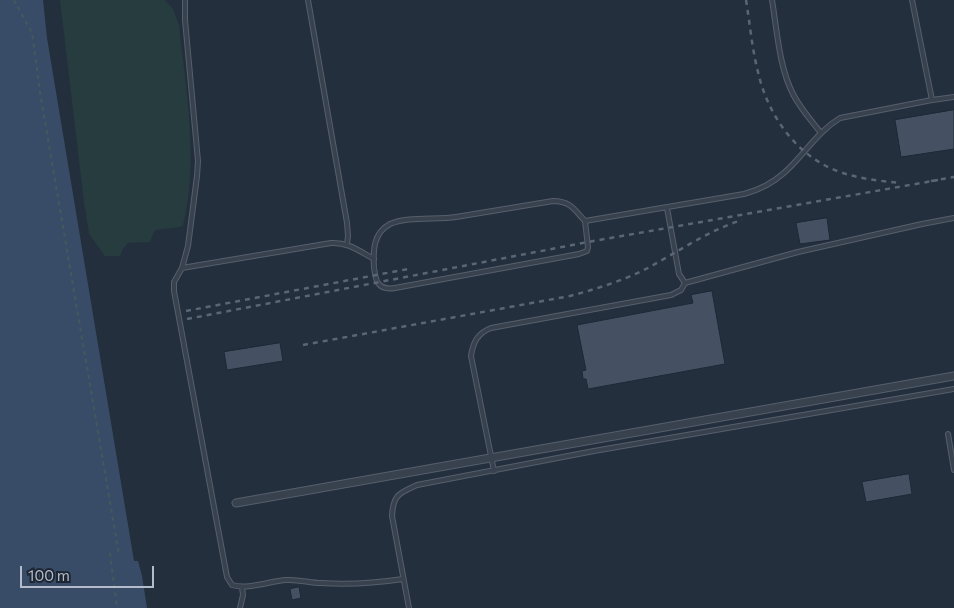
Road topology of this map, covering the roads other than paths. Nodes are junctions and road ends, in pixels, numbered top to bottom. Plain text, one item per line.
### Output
1 (185, 0) edge
2 (308, 0) edge
3 (772, 0) edge
4 (912, 0) edge
5 (954, 97) edge
6 (932, 100) junction
7 (820, 132) junction
8 (667, 208) junction
9 (954, 218) edge
10 (585, 221) junction
11 (347, 244) junction
12 (374, 259) junction
13 (182, 268) junction
14 (686, 283) junction
15 (954, 376) edge
16 (954, 389) edge
17 (948, 434) dead end
18 (492, 458) junction
19 (954, 470) edge
20 (494, 471) junction
21 (464, 476) junction
22 (465, 482) dead end
23 (236, 504) dead end
24 (403, 580) junction
25 (242, 587) junction
26 (240, 608) edge
27 (409, 608) edge

1 - 13 lane
2 - 11 lane
3 - 7 lane
4 - 6 lane
5 - 6 lane
6 - 7 lane
7 - 8 lane
8 - 10 lane
8 - 14 lane
9 - 14 lane
10 - 12 lane
10 - 12 lane
11 - 12 lane
11 - 13 lane
13 - 25 lane
14 - 18 lane
15 - 18 street
16 - 20 lane
17 - 19 lane
18 - 20 lane
18 - 23 street
20 - 21 lane
21 - 22 lane
21 - 24 lane
24 - 25 lane
24 - 27 lane
25 - 26 lane

